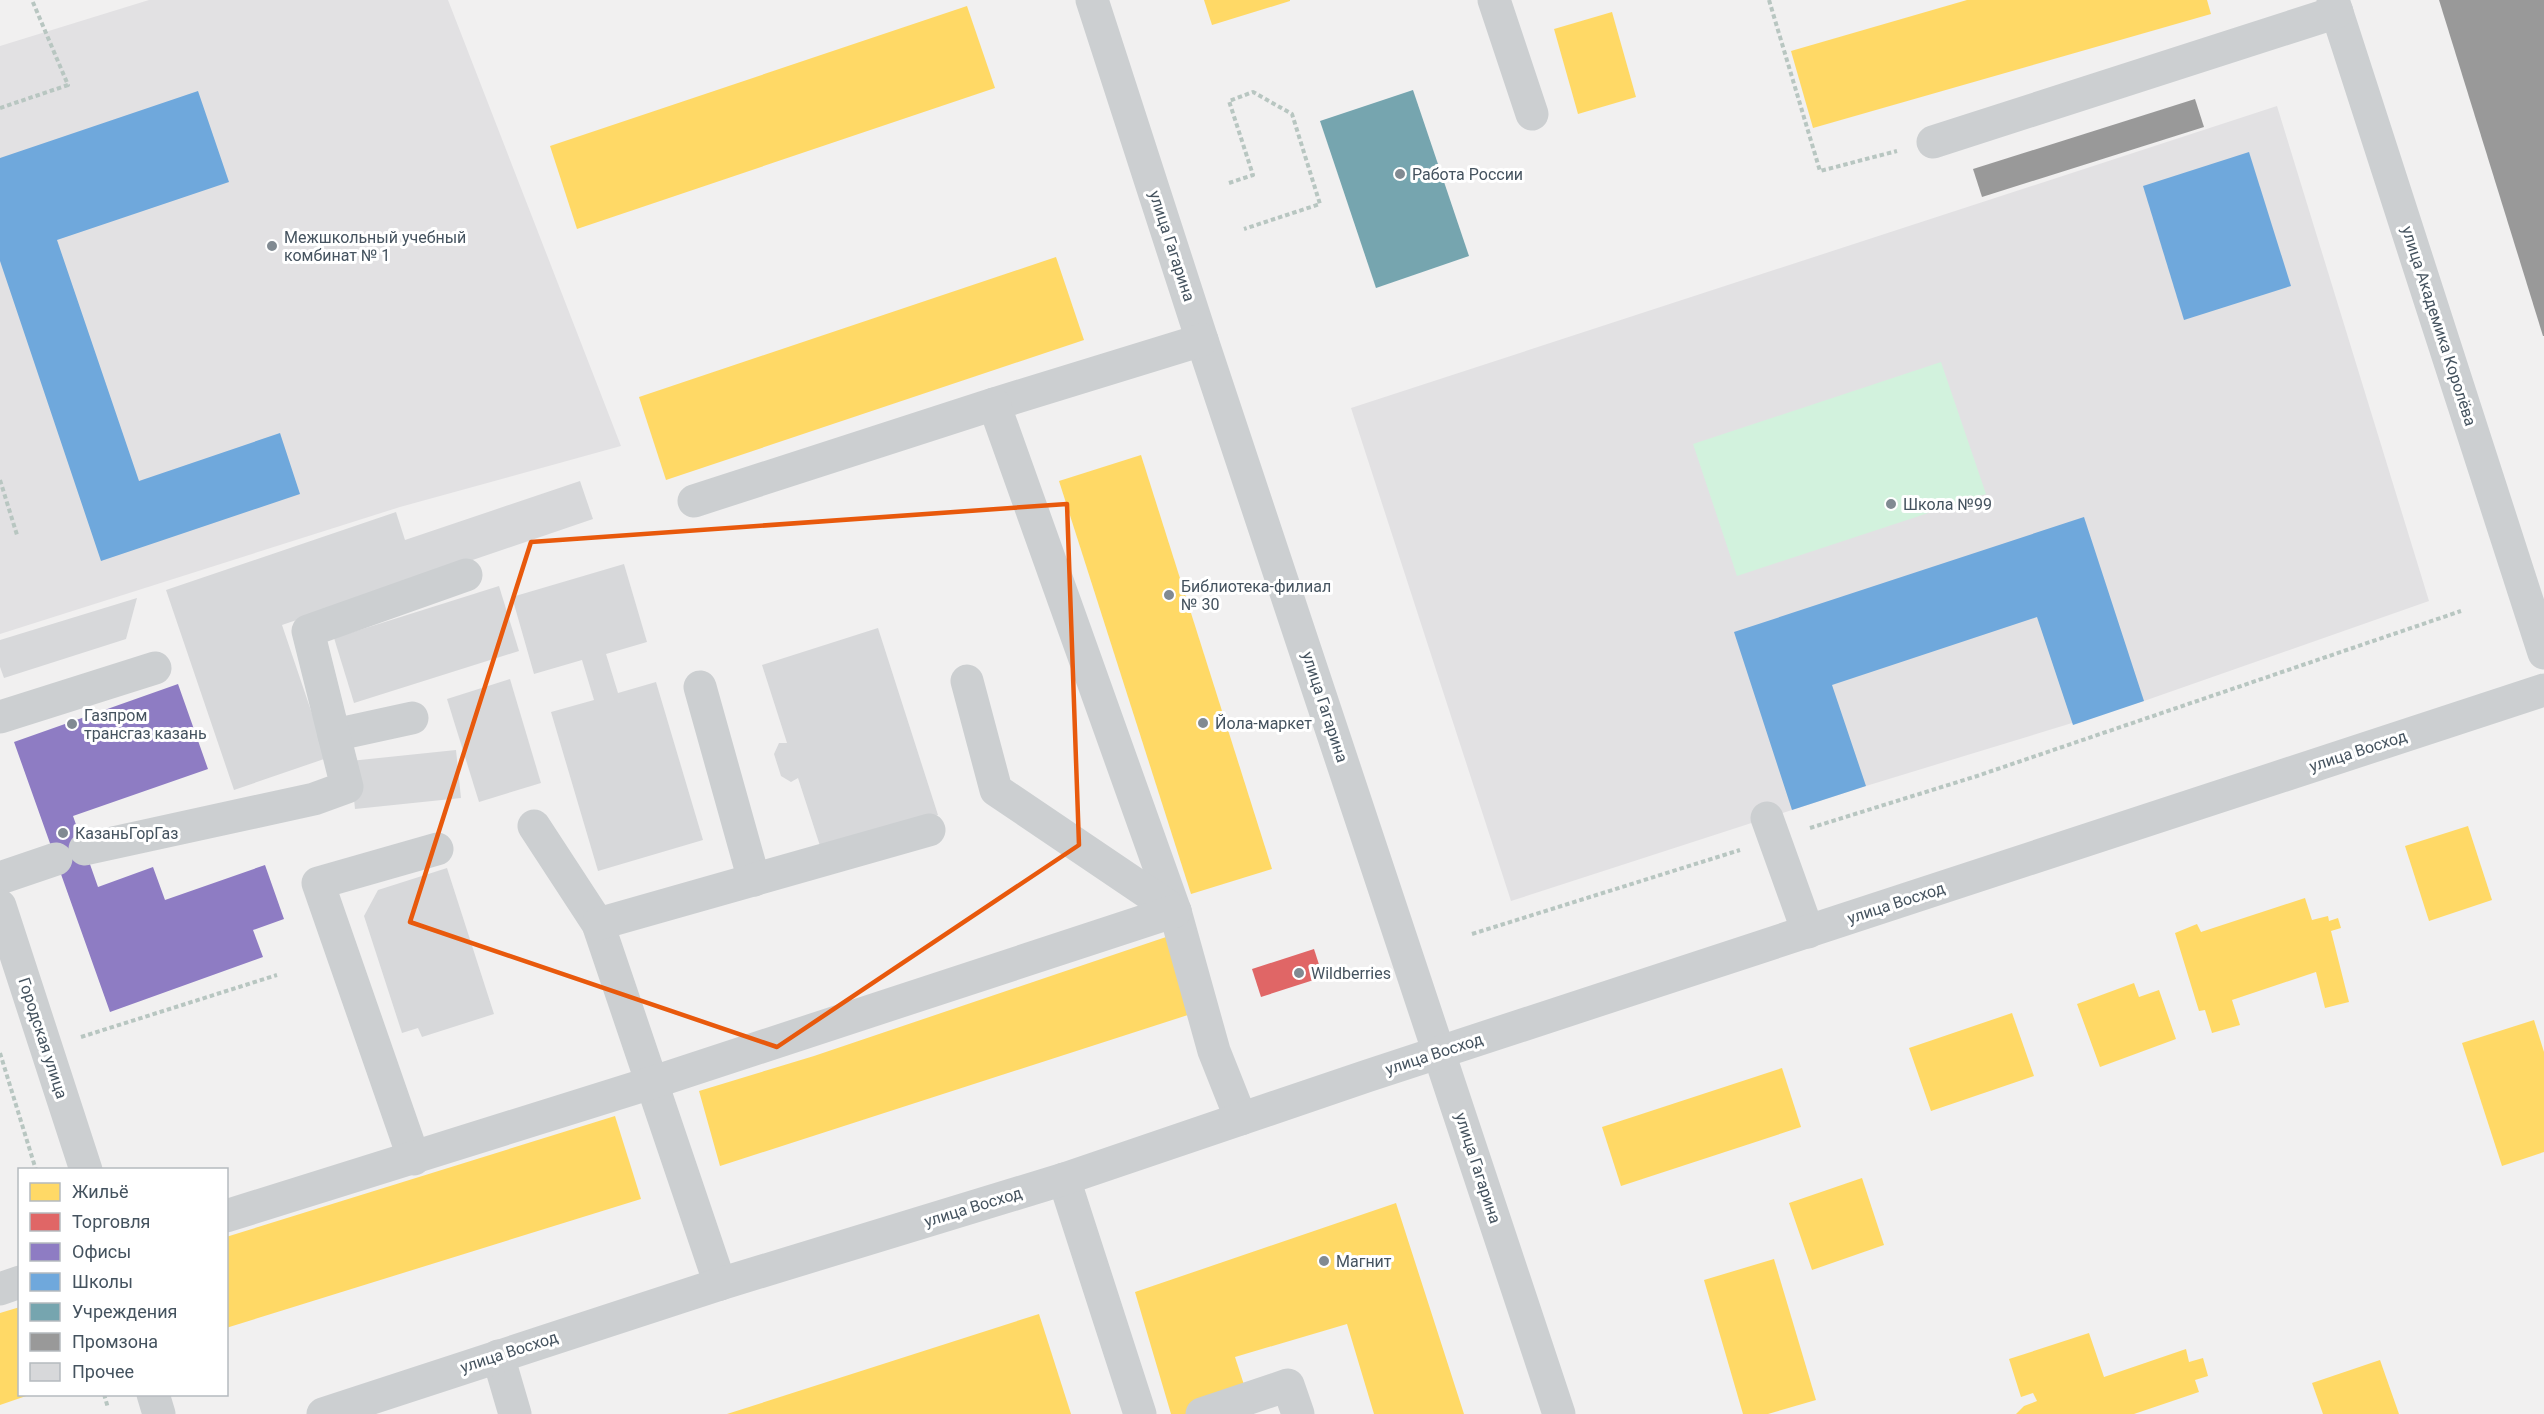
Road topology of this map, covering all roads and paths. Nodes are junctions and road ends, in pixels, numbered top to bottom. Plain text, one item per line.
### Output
1 (32, 0) edge
2 (1092, 0) edge
3 (1494, 0) edge
4 (1769, 0) edge
5 (2335, 6) edge
6 (0, 108) edge
7 (1532, 114) dead end
8 (1933, 142) joint
9 (1229, 183) dead end
10 (1244, 229) dead end
11 (1202, 340) junction
12 (994, 404) junction
13 (0, 480) edge
14 (694, 501) dead end
15 (17, 535) dead end
16 (465, 576) dead end
17 (2461, 611) dead end
18 (2544, 653) edge
19 (155, 668) dead end
20 (967, 681) dead end
21 (700, 687) dead end
22 (2544, 690) edge
23 (0, 717) edge
24 (412, 718) dead end
25 (334, 735) junction
26 (534, 826) dead end
27 (1771, 828) junction
28 (929, 830) dead end
29 (437, 849) dead end
30 (0, 878) edge
31 (753, 880) junction
32 (0, 906) edge
33 (1175, 910) junction
34 (598, 924) junction
35 (1808, 932) junction
36 (1472, 934) dead end
37 (6, 943) edge
38 (278, 975) dead end
39 (46, 1048) junction
40 (1439, 1052) junction
41 (0, 1053) edge
42 (651, 1083) junction
43 (1241, 1119) junction
44 (414, 1159) junction
45 (35, 1168) edge
46 (85, 1168) edge
47 (1064, 1179) junction
48 (228, 1215) edge
49 (18, 1283) edge
50 (720, 1284) junction
51 (0, 1288) edge
52 (498, 1356) junction
53 (104, 1396) edge
54 (153, 1396) edge
55 (108, 1408) dead end
56 (159, 1414) edge
57 (323, 1414) edge
58 (515, 1414) edge
59 (1140, 1414) edge
60 (1202, 1414) edge
61 (1298, 1414) edge
62 (1559, 1414) edge

1 - 6 path
2 - 11 street, улица Гагарина
3 - 7 street
4 - 8 path
5 - 8 street
5 - 18 street, улица Академика Королёва
9 - 10 path
11 - 12 street
11 - 40 street, улица Гагарина
12 - 14 street
12 - 33 street
13 - 15 path
16 - 25 street
17 - 27 path
19 - 23 street
20 - 33 street
21 - 31 street
22 - 35 street, улица Восход
24 - 25 street
25 - 30 street
26 - 34 street
27 - 35 street
27 - 36 path
28 - 31 street
29 - 44 street
31 - 34 street
32 - 37 street, Городская улица
33 - 42 street
33 - 43 street
34 - 42 street
35 - 40 street, улица Восход
37 - 39 street, Городская улица
38 - 39 path
39 - 46 street, Городская улица
40 - 43 street, улица Восход
40 - 62 street, улица Гагарина
41 - 45 path
42 - 44 street
42 - 50 street
43 - 47 street, улица Восход
44 - 48 street
47 - 50 street, улица Восход
47 - 59 street
49 - 51 street
50 - 52 street, улица Восход
52 - 57 street, улица Восход
52 - 58 street
53 - 55 path
54 - 56 street
60 - 61 street

